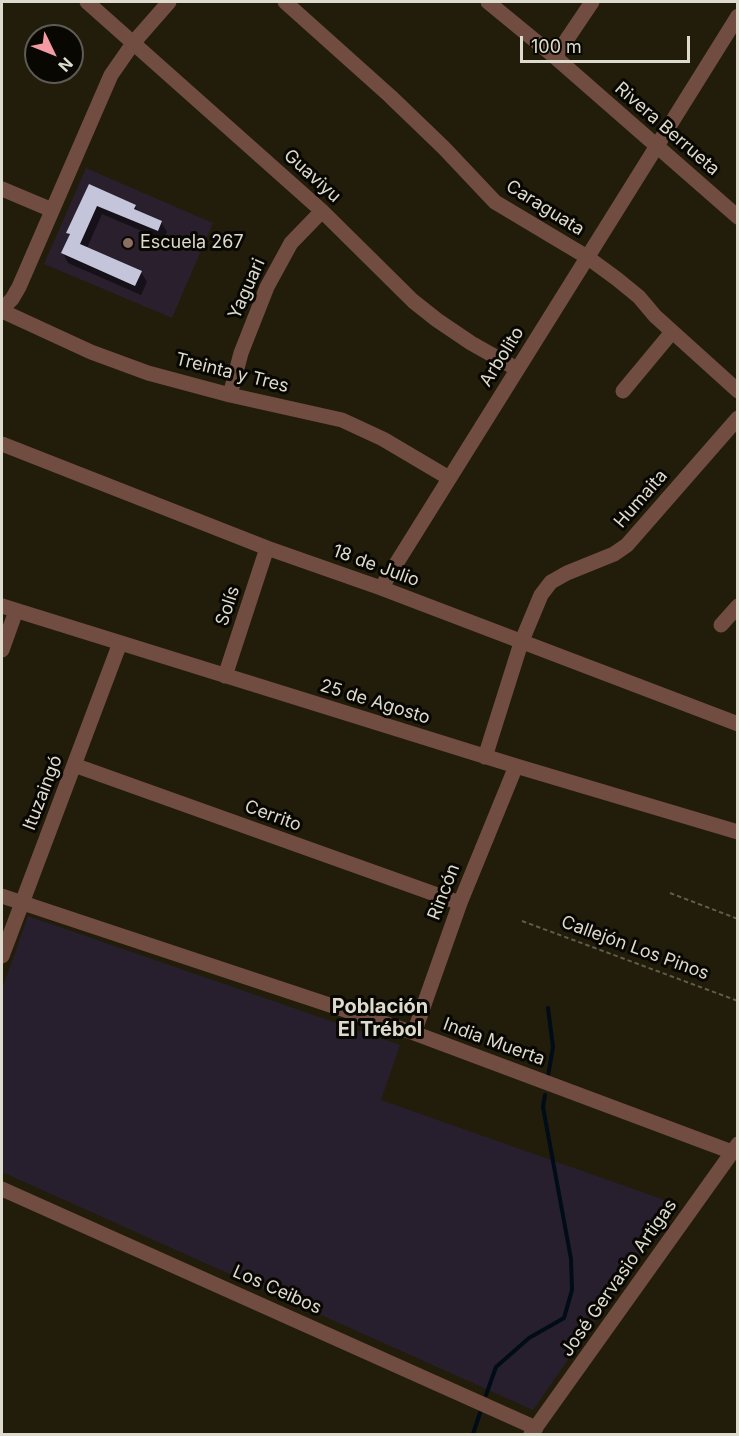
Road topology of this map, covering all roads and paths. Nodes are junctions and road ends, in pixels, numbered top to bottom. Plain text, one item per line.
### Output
1 (87, 2) edge
2 (169, 2) edge
3 (285, 2) edge
4 (488, 2) edge
5 (592, 2) edge
6 (738, 16) edge
7 (134, 42) junction
8 (555, 57) junction
9 (655, 146) junction
10 (2, 189) edge
11 (52, 210) junction
12 (322, 211) junction
13 (738, 216) edge
14 (587, 256) junction
15 (2, 310) edge
16 (672, 332) junction
17 (517, 369) junction
18 (623, 391) dead end
19 (738, 391) edge
20 (230, 395) junction
21 (738, 418) edge
22 (2, 444) edge
23 (449, 478) junction
24 (267, 548) junction
25 (381, 588) junction
26 (738, 606) edge
27 (9, 608) edge
28 (721, 625) dead end
29 (120, 643) junction
30 (521, 643) junction
31 (2, 650) edge
32 (225, 676) junction
33 (738, 724) edge
34 (485, 756) junction
35 (74, 765) junction
36 (516, 766) junction
37 (738, 832) edge
38 (670, 893) dead end
39 (2, 896) edge
40 (22, 903) junction
41 (460, 903) junction
42 (738, 919) edge
43 (522, 921) dead end
44 (2, 956) edge
45 (738, 1001) edge
46 (414, 1034) junction
47 (735, 1148) edge
48 (2, 1189) edge
49 (534, 1431) edge

1 - 7 street, Guaviyu
2 - 7 street
3 - 14 street, Caraguata
4 - 8 street, Rivera Berrueta
5 - 8 street
6 - 9 street, Arbolito
7 - 11 street
7 - 12 street, Guaviyu
8 - 9 street, Rivera Berrueta
9 - 13 street, Rivera Berrueta
9 - 14 street, Arbolito
10 - 11 street
11 - 15 street
12 - 17 street, Guaviyu
12 - 20 street, Yaguari
14 - 16 street, Caraguata
14 - 17 street, Arbolito
15 - 20 street, Treinta y Tres
16 - 18 street
16 - 19 street, Caraguata
17 - 23 street, Arbolito
20 - 23 street, Treinta y Tres
21 - 30 street, Humaita
22 - 24 street, 18 de Julio
23 - 25 street, Arbolito
24 - 25 street, 18 de Julio
24 - 32 street, Solís
25 - 30 street, 18 de Julio
26 - 28 street
27 - 29 street, 25 de Agosto
27 - 31 street
29 - 32 street, 25 de Agosto
29 - 35 street, Ituzaingó
30 - 33 street, 18 de Julio
30 - 34 street
32 - 34 street, 25 de Agosto
34 - 36 street, 25 de Agosto
35 - 40 street, Ituzaingó
35 - 41 street, Cerrito
36 - 37 street, 25 de Agosto
36 - 41 street, Rincón
38 - 42 path
39 - 40 street, India Muerta
40 - 44 street, Ituzaingó
40 - 46 street, India Muerta
41 - 46 street, Rincón
43 - 45 path, Callejón Los Pinos
46 - 47 street, India Muerta
47 - 49 street, José Gervasio Artigas
48 - 49 street, Los Ceibos

